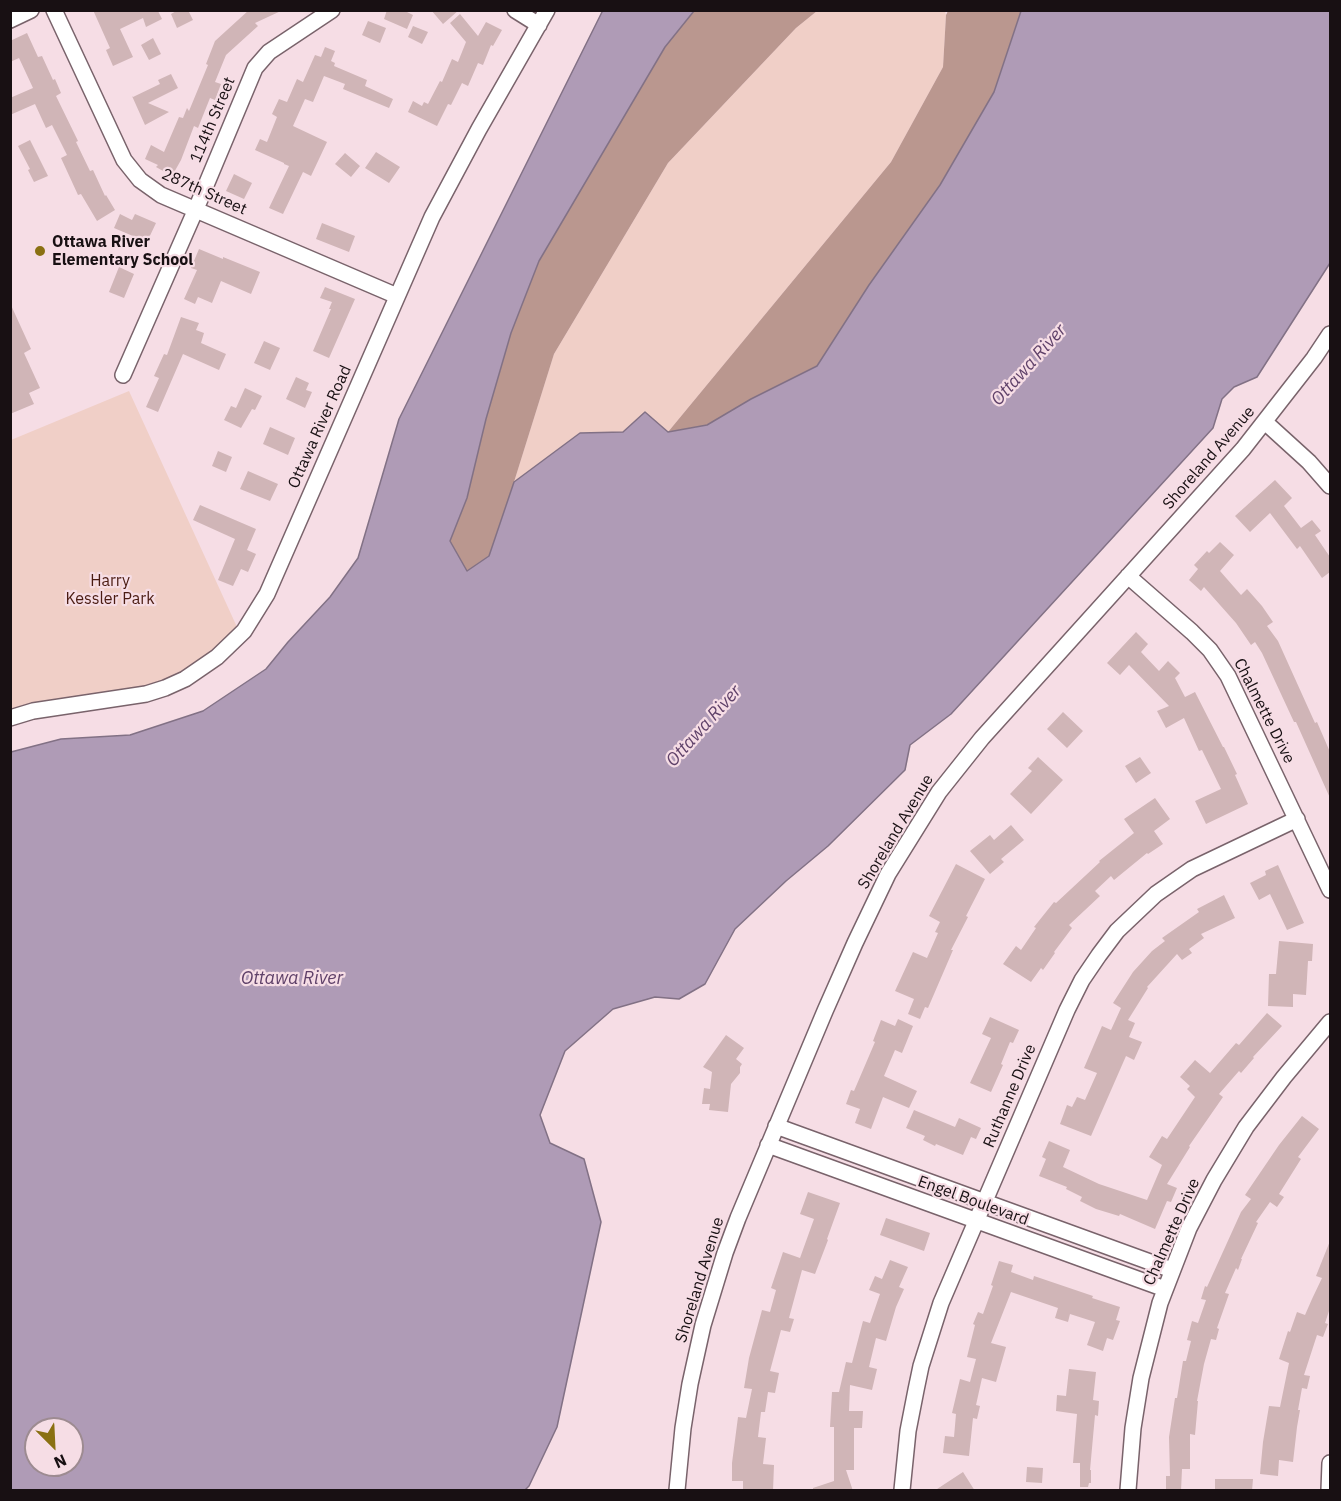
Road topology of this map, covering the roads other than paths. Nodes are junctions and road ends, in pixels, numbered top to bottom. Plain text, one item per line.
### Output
1 (31, 10) edge
2 (54, 10) edge
3 (332, 10) edge
4 (515, 10) edge
5 (547, 10) edge
6 (10, 20) edge
7 (539, 25) junction
8 (196, 209) junction
9 (397, 296) junction
10 (1330, 334) edge
11 (123, 375) dead end
12 (1265, 422) junction
13 (1330, 486) edge
14 (1128, 576) junction
15 (10, 718) edge
16 (1296, 819) junction
17 (1330, 890) edge
18 (1330, 1022) edge
19 (776, 1126) junction
20 (768, 1145) junction
21 (985, 1202) junction
22 (976, 1221) junction
23 (1172, 1270) junction
24 (1165, 1289) junction
25 (1330, 1463) edge
26 (677, 1491) edge
27 (902, 1491) edge
28 (1128, 1491) edge
29 (1329, 1491) edge

1 - 6 street
2 - 8 street, 287th Street
3 - 8 street, 114th Street
4 - 7 street
5 - 7 street, Ottawa River Road
7 - 9 street, Ottawa River Road
8 - 9 street, 287th Street
8 - 11 street, 114th Street
9 - 15 street, Ottawa River Road
10 - 12 street, Shoreland Avenue
12 - 13 street
12 - 14 street, Shoreland Avenue
14 - 16 street, Chalmette Drive
14 - 19 street, Shoreland Avenue
16 - 17 street, Chalmette Drive
16 - 21 street, Ruthanne Drive
18 - 23 street, Chalmette Drive
19 - 20 street, Shoreland Avenue
19 - 21 street, Engel Boulevard
20 - 22 street, Engel Boulevard
20 - 26 street, Shoreland Avenue
21 - 22 street, Ruthanne Drive
21 - 23 street, Engel Boulevard
22 - 24 street, Engel Boulevard
22 - 27 street, Ruthanne Drive
23 - 24 street, Chalmette Drive
24 - 28 street, Chalmette Drive
25 - 29 street

